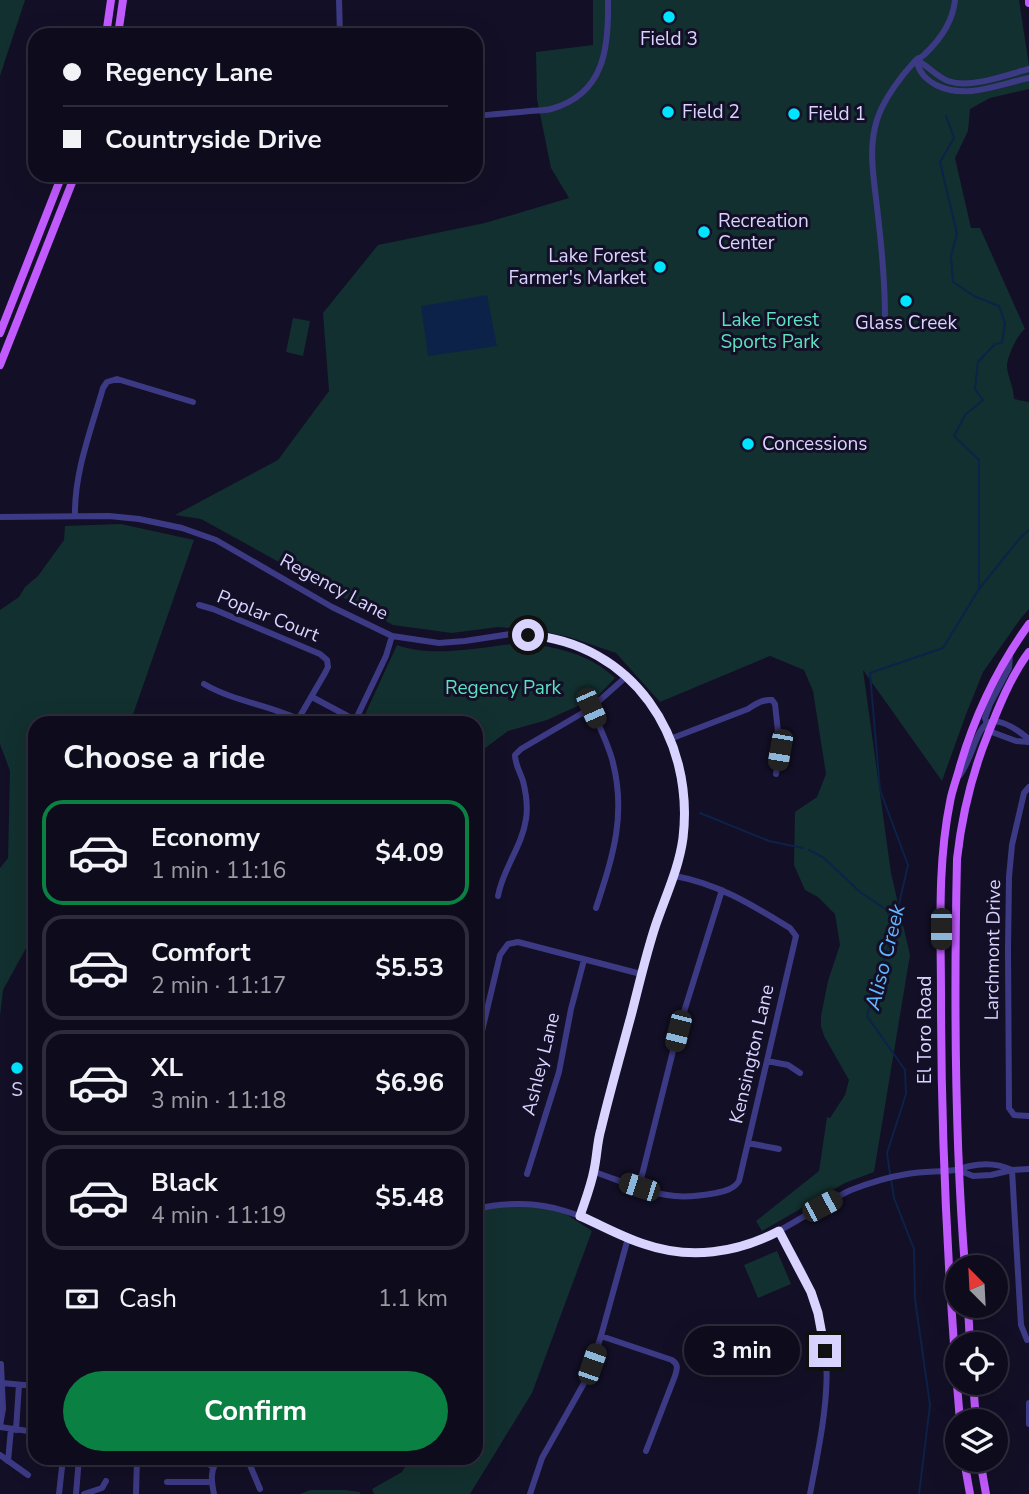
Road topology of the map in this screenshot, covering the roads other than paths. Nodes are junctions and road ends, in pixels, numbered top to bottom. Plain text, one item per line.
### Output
1 (111, 0) edge
2 (123, 0) edge
3 (339, 0) edge
4 (608, 0) edge
5 (955, 0) edge
6 (107, 28) edge
7 (119, 28) edge
8 (340, 28) edge
9 (916, 60) junction
10 (1029, 69) edge
11 (1029, 78) edge
12 (483, 115) edge
13 (59, 182) edge
14 (72, 182) edge
15 (886, 318) dead end
16 (0, 333) edge
17 (0, 365) edge
18 (193, 402) dead end
19 (75, 516) junction
20 (0, 517) edge
21 (198, 605) dead end
22 (1029, 624) edge
23 (392, 636) junction
24 (1011, 651) junction
25 (1029, 652) edge
26 (627, 676) junction
27 (204, 684) dead end
28 (312, 697) junction
29 (591, 708) junction
30 (289, 716) edge
31 (300, 716) edge
32 (345, 716) edge
33 (356, 716) edge
34 (989, 725) junction
35 (670, 739) junction
36 (1029, 740) edge
37 (776, 774) dead end
38 (957, 779) junction
39 (1029, 787) edge
40 (675, 876) junction
41 (722, 890) junction
42 (498, 896) dead end
43 (596, 908) dead end
44 (584, 960) junction
45 (642, 974) junction
46 (483, 1027) edge
47 (768, 1060) junction
48 (800, 1073) dead end
49 (1029, 1116) edge
50 (748, 1143) junction
51 (779, 1149) dead end
52 (1029, 1169) edge
53 (958, 1170) junction
54 (1012, 1170) junction
55 (594, 1171) junction
56 (944, 1171) junction
57 (527, 1174) dead end
58 (639, 1187) junction
59 (483, 1208) edge
60 (580, 1216) junction
61 (779, 1231) junction
62 (628, 1238) junction
63 (964, 1255) edge
64 (601, 1336) junction
65 (1027, 1340) dead end
66 (1, 1364) edge
67 (2, 1383) junction
68 (19, 1385) junction
69 (28, 1386) edge
70 (1029, 1403) edge
71 (959, 1409) edge
72 (1029, 1424) edge
73 (0, 1426) edge
74 (13, 1429) junction
75 (28, 1431) edge
76 (646, 1451) dead end
77 (0, 1455) edge
78 (8, 1461) junction
79 (62, 1465) edge
80 (78, 1465) edge
81 (137, 1465) edge
82 (210, 1465) edge
83 (250, 1465) edge
84 (213, 1467) joint
85 (966, 1472) edge
86 (981, 1472) edge
87 (28, 1475) dead end
88 (106, 1481) dead end
89 (167, 1482) dead end
90 (212, 1482) junction
91 (260, 1489) dead end
92 (59, 1494) edge
93 (76, 1494) edge
94 (84, 1494) edge
95 (136, 1494) edge
96 (214, 1494) edge
97 (530, 1494) edge
98 (810, 1494) edge
99 (970, 1494) edge
100 (986, 1494) edge

1 - 6 main road
2 - 7 main road
3 - 8 street
4 - 12 street
5 - 9 street
9 - 10 street
9 - 11 street
9 - 15 street
13 - 16 main road
14 - 17 main road
18 - 19 street
19 - 20 street, Regency Lane
19 - 23 street, Regency Lane
21 - 28 street, Poplar Court
22 - 24 main road, El Toro Road
23 - 26 street, Regency Lane
23 - 33 street
24 - 34 street, El Toro Road
24 - 38 main road, El Toro Road
25 - 34 main road, El Toro Road
26 - 29 street
26 - 35 street, Regency Lane
27 - 30 street
28 - 31 street
28 - 32 street
29 - 42 street
29 - 43 street
34 - 36 street
34 - 36 street
34 - 38 street
34 - 53 main road, El Toro Road
35 - 37 street
35 - 40 street, Regency Lane
38 - 56 main road, El Toro Road
39 - 49 street, Larchmont Drive
40 - 41 street
40 - 45 street, Regency Lane
41 - 47 street, Kensington Lane
41 - 58 street
44 - 45 street
44 - 46 street
44 - 57 street, Ashley Lane
45 - 55 street, Regency Lane
47 - 48 street
47 - 50 street, Kensington Lane
50 - 51 street
50 - 58 street, Kensington Lane
52 - 54 street
53 - 54 street
53 - 54 street
53 - 56 street
53 - 63 main road, El Toro Road
54 - 65 street
55 - 58 street
55 - 60 street, Regency Lane
56 - 61 street
56 - 71 main road, El Toro Road
59 - 60 street
60 - 62 street
61 - 62 street
61 - 98 street
62 - 64 street
64 - 76 street
64 - 97 street
66 - 67 street
67 - 68 street
67 - 73 street
68 - 69 street
68 - 74 street
70 - 72 street
73 - 74 street
74 - 75 street
74 - 78 street
77 - 78 street
78 - 87 street
79 - 92 street
80 - 93 street
81 - 95 street
82 - 84 street
83 - 91 street
84 - 90 street
85 - 99 main road
86 - 100 main road
88 - 94 street
89 - 90 street
90 - 96 street

